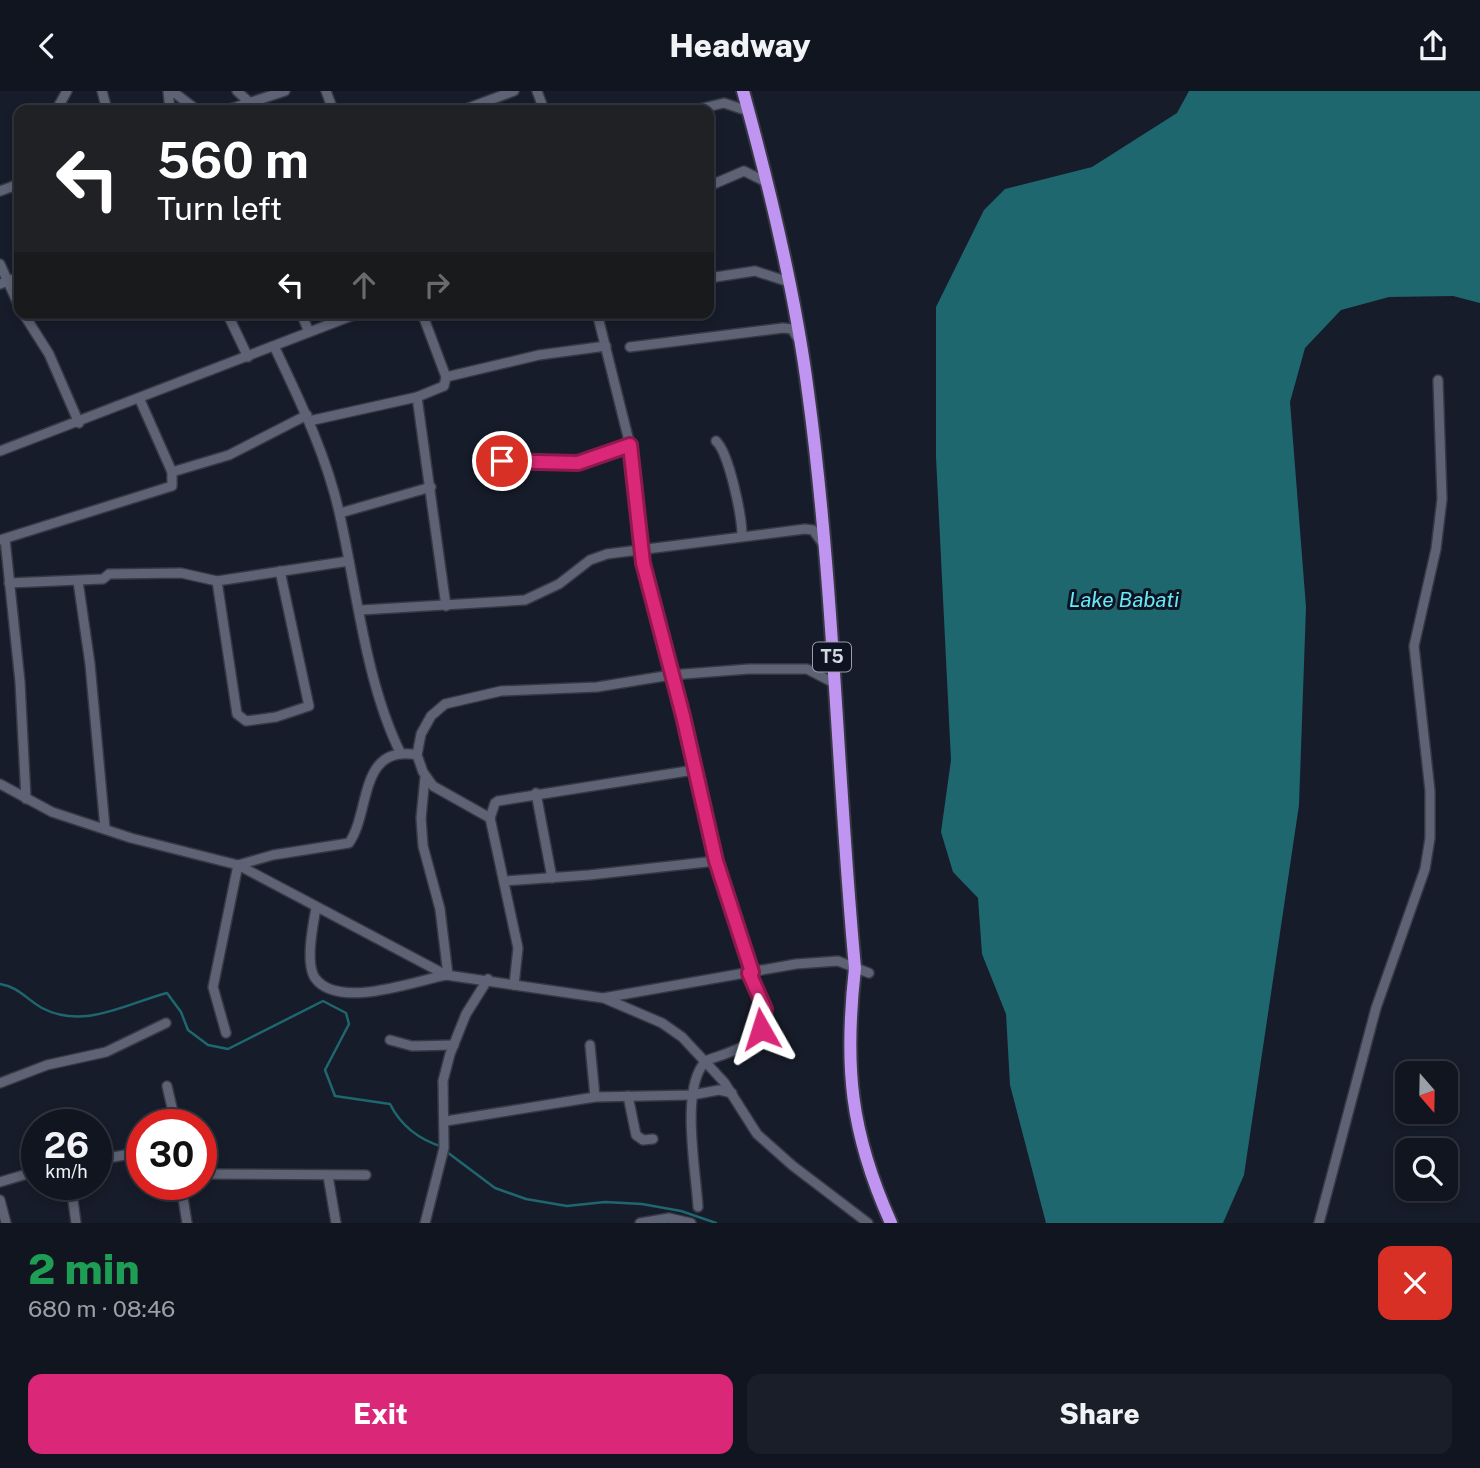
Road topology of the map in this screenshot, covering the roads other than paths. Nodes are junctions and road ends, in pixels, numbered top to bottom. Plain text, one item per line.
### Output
1 (170, 91) edge
2 (237, 91) edge
3 (285, 91) edge
4 (514, 91) edge
5 (743, 91) edge
6 (249, 103) junction
7 (190, 105) edge
8 (243, 105) edge
9 (476, 105) edge
10 (714, 105) edge
11 (748, 111) junction
12 (765, 182) junction
13 (714, 184) edge
14 (0, 264) edge
15 (714, 277) edge
16 (789, 282) junction
17 (3, 283) edge
18 (14, 299) edge
19 (27, 319) edge
20 (230, 319) edge
21 (303, 319) edge
22 (344, 319) edge
23 (424, 319) edge
24 (599, 319) edge
25 (309, 333) junction
26 (801, 345) junction
27 (274, 346) junction
28 (606, 346) junction
29 (630, 347) dead end
30 (248, 357) junction
31 (446, 377) junction
32 (1438, 380) dead end
33 (417, 397) junction
34 (140, 400) junction
35 (308, 418) junction
36 (79, 423) junction
37 (716, 441) dead end
38 (630, 445) junction
39 (0, 451) edge
40 (491, 461) dead end
41 (172, 472) junction
42 (431, 487) junction
43 (340, 513) junction
44 (742, 536) junction
45 (2, 539) edge
46 (824, 545) junction
47 (641, 548) junction
48 (349, 561) junction
49 (280, 571) junction
50 (78, 581) junction
51 (217, 581) junction
52 (9, 583) junction
53 (446, 606) junction
54 (361, 610) junction
55 (671, 675) junction
56 (834, 683) junction
57 (401, 754) junction
58 (417, 755) junction
59 (694, 770) junction
60 (425, 776) junction
61 (0, 784) edge
62 (536, 793) junction
63 (26, 799) junction
64 (490, 818) junction
65 (105, 828) junction
66 (716, 861) junction
67 (237, 865) junction
68 (552, 878) junction
69 (505, 881) junction
70 (316, 908) junction
71 (855, 968) junction
72 (869, 972) dead end
73 (751, 973) junction
74 (447, 975) junction
75 (488, 979) junction
76 (514, 985) junction
77 (603, 998) junction
78 (166, 1023) dead end
79 (226, 1033) dead end
80 (390, 1040) dead end
81 (454, 1045) junction
82 (590, 1045) dead end
83 (705, 1062) junction
84 (0, 1083) edge
85 (167, 1086) dead end
86 (732, 1093) junction
87 (692, 1095) junction
88 (628, 1096) junction
89 (595, 1097) junction
90 (172, 1109) edge
91 (446, 1121) junction
92 (653, 1139) dead end
93 (217, 1174) edge
94 (366, 1175) dead end
95 (21, 1176) edge
96 (328, 1176) junction
97 (0, 1182) edge
98 (0, 1200) edge
99 (73, 1200) edge
100 (183, 1200) edge
101 (698, 1207) dead end
102 (6, 1223) edge
103 (76, 1223) edge
104 (187, 1223) edge
105 (336, 1223) edge
106 (425, 1223) edge
107 (640, 1223) edge
108 (691, 1223) edge
109 (868, 1223) edge
110 (891, 1223) edge
111 (1319, 1223) edge

1 - 7 street
2 - 6 street
3 - 6 street
4 - 9 street
5 - 11 highway, T5
6 - 8 street
10 - 11 street
11 - 12 highway, T5
12 - 13 street
12 - 16 highway, T5
14 - 17 street
15 - 16 street
16 - 26 highway, T5
17 - 18 street
19 - 36 street
20 - 30 street
21 - 25 street
22 - 25 street
23 - 31 street
24 - 28 street
25 - 27 street
26 - 29 street
26 - 46 highway, T5
27 - 30 street
27 - 35 street
28 - 31 street
28 - 38 street
30 - 34 street
31 - 33 street
32 - 111 street
33 - 35 street
33 - 42 street
34 - 36 street
34 - 41 street
35 - 41 street
35 - 43 street
36 - 39 street
37 - 44 street
38 - 40 street
38 - 47 street
41 - 45 street
42 - 43 street
42 - 53 street
43 - 48 street
44 - 46 street
44 - 47 street
45 - 52 street
46 - 56 highway, T5
47 - 53 street
47 - 55 street
48 - 49 street
48 - 54 street
49 - 51 street
49 - 51 street
50 - 51 street
50 - 52 street
50 - 65 street
52 - 63 street
53 - 54 street
54 - 57 street
55 - 56 street
55 - 58 street
55 - 59 street
56 - 71 highway, T5
57 - 58 street
57 - 67 street
58 - 60 street
59 - 62 street
59 - 66 street
60 - 64 street
60 - 74 street
61 - 63 street
62 - 64 street
62 - 68 street
63 - 65 street
64 - 69 street
65 - 67 street
66 - 68 street
66 - 73 street
67 - 70 street
67 - 79 street
68 - 69 street
69 - 76 street
70 - 74 street
70 - 74 street
71 - 72 street
71 - 73 street
71 - 110 highway, T5
73 - 77 street
73 - 83 street
74 - 75 street
75 - 76 street
75 - 81 street
76 - 77 street
77 - 83 street
78 - 84 street
80 - 81 street
81 - 91 street
82 - 89 street
83 - 86 street
83 - 87 street
85 - 90 street
86 - 87 street
86 - 109 street
87 - 88 street
87 - 101 street
88 - 89 street
88 - 92 street
89 - 91 street
91 - 106 street
93 - 96 street
94 - 96 street
95 - 97 street
96 - 105 street
98 - 102 street
99 - 103 street
100 - 104 street
107 - 108 street

